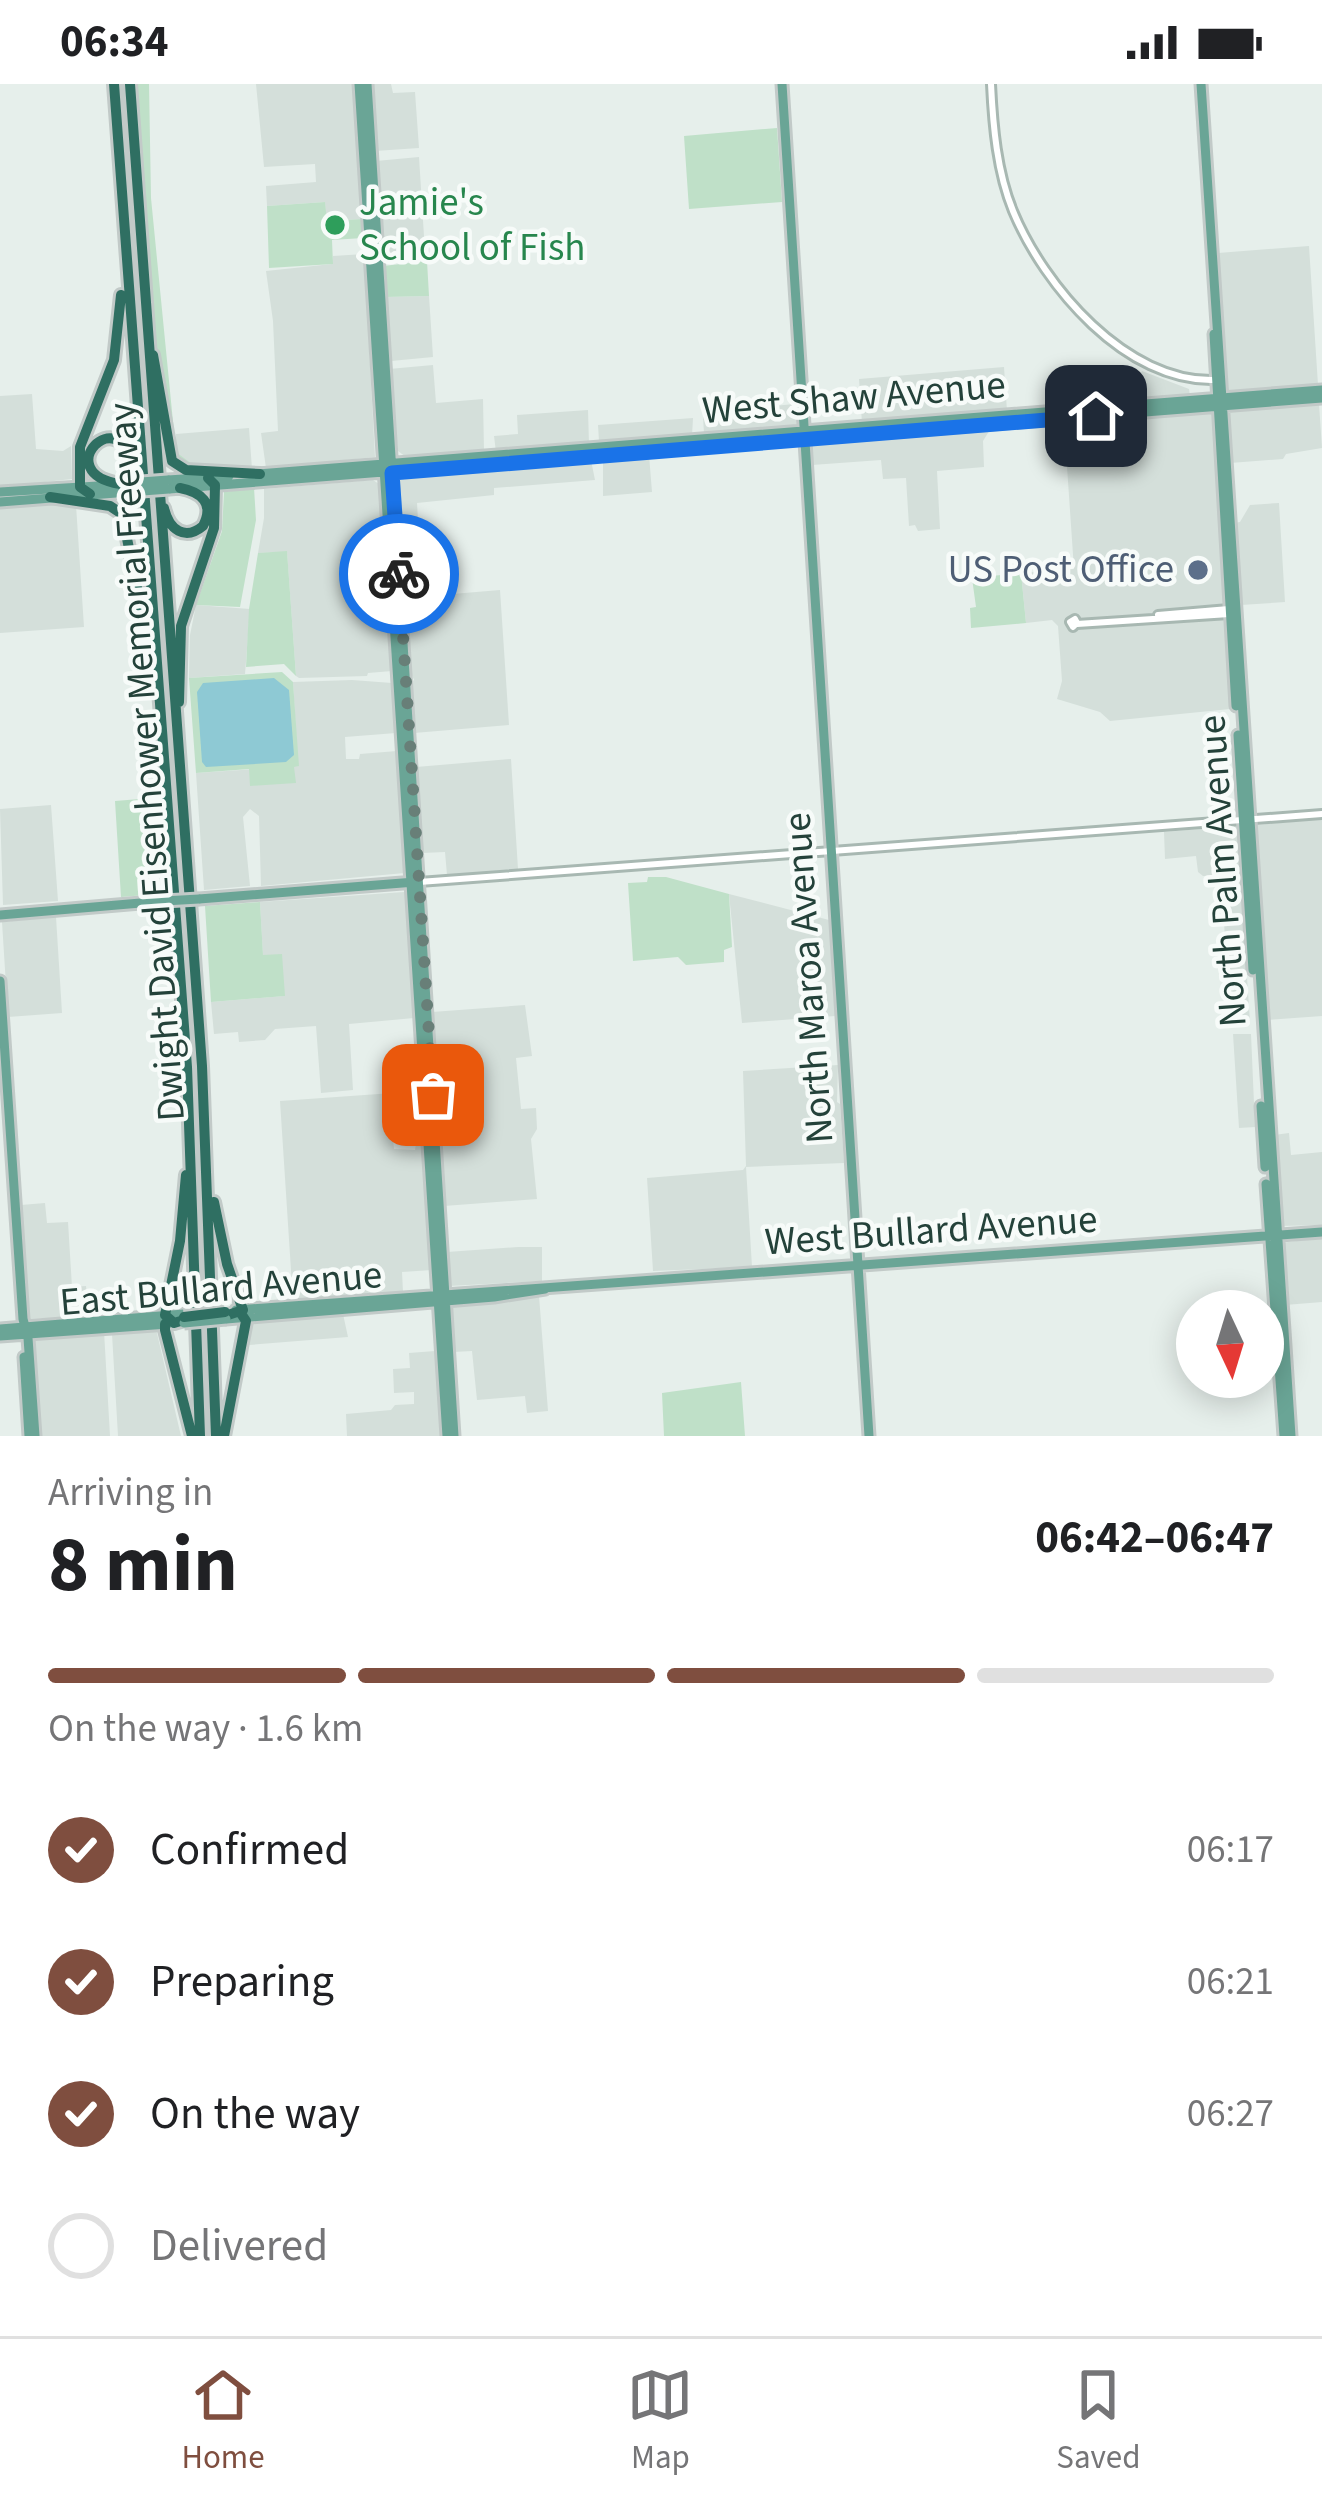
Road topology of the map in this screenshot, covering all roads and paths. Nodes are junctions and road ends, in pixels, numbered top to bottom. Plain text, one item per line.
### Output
1 (114, 84) edge
2 (130, 84) edge
3 (363, 84) edge
4 (782, 84) edge
5 (991, 84) edge
6 (1202, 84) edge
7 (123, 238) junction
8 (140, 251) junction
9 (1216, 303) junction
10 (381, 365) junction
11 (1215, 380) junction
12 (149, 386) junction
13 (1322, 394) edge
14 (1219, 402) junction
15 (1132, 405) junction
16 (1096, 416) junction
17 (804, 436) junction
18 (387, 469) junction
19 (260, 476) junction
20 (211, 482) junction
21 (126, 486) junction
22 (172, 486) junction
23 (85, 491) junction
24 (0, 492) edge
25 (50, 497) junction
26 (0, 502) edge
27 (1226, 543) junction
28 (1235, 591) junction
29 (150, 612) junction
30 (1233, 612) junction
31 (1077, 622) dead end
32 (403, 752) junction
33 (178, 771) junction
34 (163, 773) junction
35 (413, 791) junction
36 (1322, 814) edge
37 (1249, 819) junction
38 (831, 851) junction
39 (415, 882) junction
40 (0, 914) edge
41 (0, 981) edge
42 (190, 1130) junction
43 (206, 1145) junction
44 (436, 1204) junction
45 (1322, 1232) edge
46 (1272, 1236) junction
47 (858, 1267) junction
48 (1273, 1283) junction
49 (528, 1287) junction
50 (545, 1289) junction
51 (1275, 1290) edge
52 (1279, 1290) edge
53 (494, 1297) junction
54 (442, 1298) junction
55 (233, 1313) junction
56 (176, 1320) junction
57 (24, 1330) junction
58 (0, 1332) edge
59 (1284, 1357) edge
60 (32, 1436) edge
61 (196, 1436) edge
62 (220, 1436) edge
63 (451, 1436) edge
64 (869, 1436) edge
65 (1288, 1436) edge

1 - 7 highway, Dwight David Eisenhower Memorial Freeway
2 - 8 highway, Dwight David Eisenhower Memorial Freeway
3 - 10 main road
3 - 10 main road
4 - 17 main road, North Maroa Avenue
5 - 11 street
6 - 9 main road, North Palm Avenue
7 - 23 highway
7 - 29 highway, Dwight David Eisenhower Memorial Freeway
8 - 12 highway, Dwight David Eisenhower Memorial Freeway
8 - 19 highway
9 - 11 main road, North Palm Avenue
9 - 14 main road, North Palm Avenue
10 - 18 main road
10 - 18 main road
11 - 14 main road, North Palm Avenue
12 - 22 highway
12 - 33 highway, Dwight David Eisenhower Memorial Freeway
13 - 14 main road, West Shaw Avenue
13 - 14 main road, West Shaw Avenue
14 - 15 main road, West Shaw Avenue
14 - 16 main road, West Shaw Avenue
14 - 27 main road, North Palm Avenue
14 - 28 main road, North Palm Avenue
15 - 16 main road
15 - 17 main road, West Shaw Avenue
16 - 17 main road, West Shaw Avenue
17 - 18 main road, West Shaw Avenue
17 - 38 main road, North Maroa Avenue
18 - 19 main road
18 - 19 main road
18 - 32 main road
18 - 35 main road
19 - 20 main road
20 - 22 main road
20 - 33 highway
21 - 22 main road, bridge
21 - 23 main road
21 - 29 highway
23 - 24 main road
23 - 25 main road
25 - 26 main road
25 - 34 highway
27 - 28 main road
27 - 30 main road, North Palm Avenue
28 - 30 main road, North Palm Avenue
29 - 34 highway, Dwight David Eisenhower Memorial Freeway
30 - 31 street
30 - 37 main road, North Palm Avenue
32 - 35 main road
32 - 39 main road
33 - 43 highway, Dwight David Eisenhower Memorial Freeway
34 - 42 highway, Dwight David Eisenhower Memorial Freeway
35 - 39 main road
36 - 37 street
37 - 38 street
37 - 46 main road, North Palm Avenue
38 - 39 street
38 - 47 main road, North Maroa Avenue
39 - 40 main road, bridge
39 - 44 main road
39 - 44 main road
41 - 57 main road
42 - 56 highway
42 - 61 highway, Dwight David Eisenhower Memorial Freeway
43 - 55 highway
43 - 62 highway, Dwight David Eisenhower Memorial Freeway
44 - 54 main road
44 - 54 main road
45 - 46 main road, West Bullard Avenue
46 - 47 main road, West Bullard Avenue
46 - 48 main road, North Palm Avenue
46 - 52 main road, North Palm Avenue
47 - 50 main road, West Bullard Avenue
47 - 64 main road, North Maroa Avenue
48 - 51 main road
48 - 65 main road, North Palm Avenue
49 - 50 main road, West Bullard Avenue
49 - 53 main road
49 - 54 main road, West Bullard Avenue
50 - 53 main road, West Bullard Avenue
53 - 54 main road, West Bullard Avenue
54 - 55 main road, East Bullard Avenue
54 - 63 main road
55 - 56 highway, bridge
55 - 62 highway
56 - 57 main road, East Bullard Avenue
56 - 61 highway
57 - 58 main road, East Bullard Avenue
57 - 60 main road
57 - 60 main road
59 - 65 main road, North Palm Avenue

